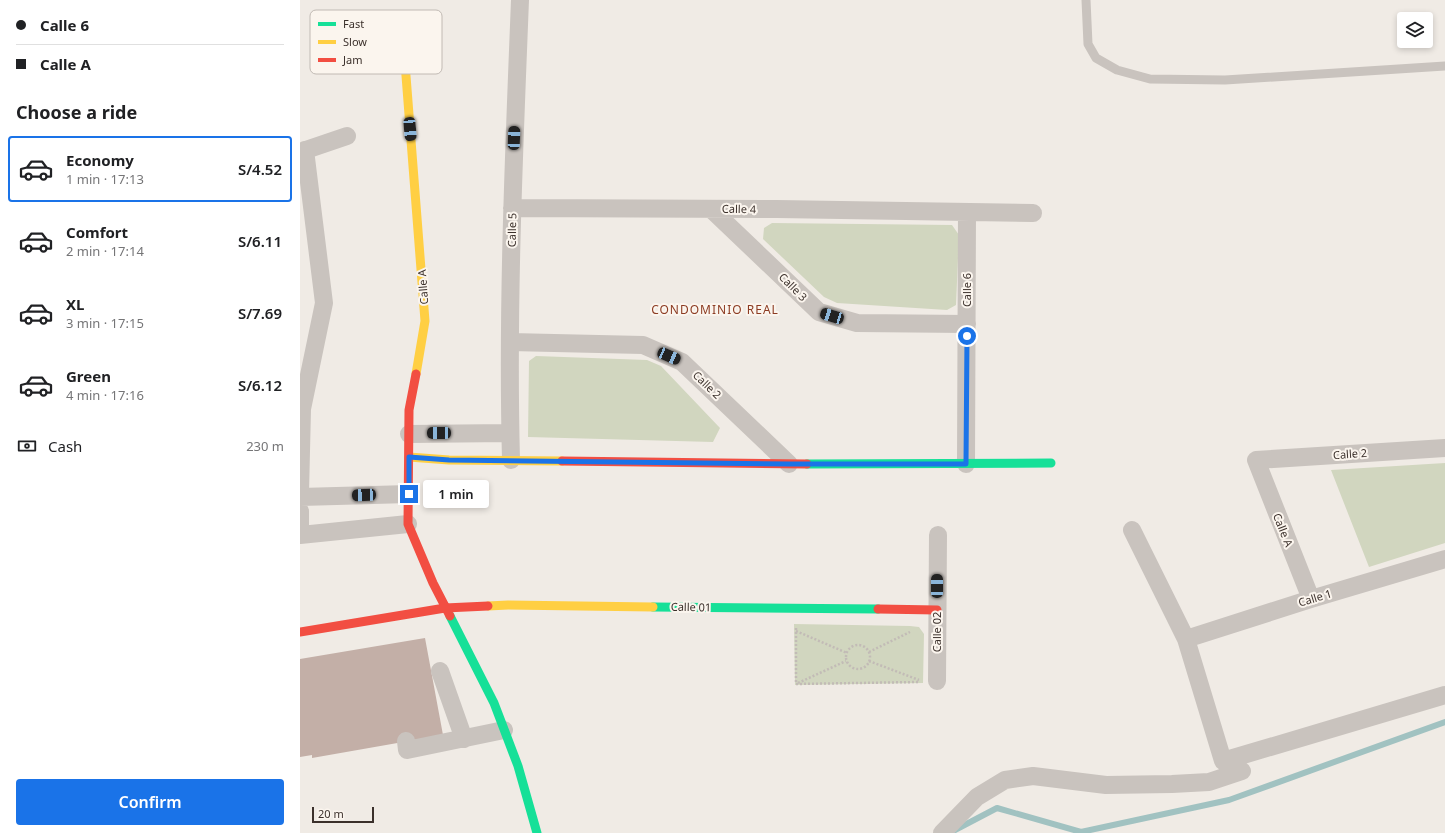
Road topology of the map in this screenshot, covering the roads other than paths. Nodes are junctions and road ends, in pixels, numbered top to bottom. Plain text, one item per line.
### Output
1 (520, 0) edge
2 (1086, 0) edge
3 (1445, 66) edge
4 (406, 74) edge
5 (347, 136) dead end
6 (303, 151) edge
7 (512, 208) junction
8 (711, 208) junction
9 (967, 212) junction
10 (1032, 213) dead end
11 (967, 324) junction
12 (510, 342) junction
13 (510, 433) junction
14 (409, 434) junction
15 (1445, 448) edge
16 (409, 457) junction
17 (511, 460) junction
18 (1256, 460) joint
19 (1052, 463) dead end
20 (789, 464) junction
21 (966, 464) junction
22 (300, 493) edge
23 (409, 494) junction
24 (300, 497) edge
25 (300, 511) edge
26 (408, 524) junction
27 (1132, 530) dead end
28 (300, 535) edge
29 (938, 535) dead end
30 (1445, 560) edge
31 (1311, 599) junction
32 (445, 608) junction
33 (937, 610) junction
34 (300, 632) edge
35 (1186, 639) junction
36 (440, 671) dead end
37 (937, 681) dead end
38 (1445, 696) edge
39 (504, 730) junction
40 (464, 738) junction
41 (406, 741) dead end
42 (1242, 771) dead end
43 (537, 833) edge
44 (942, 833) edge

1 - 7 street, Calle 5
2 - 3 lane
4 - 14 street, Calle A
5 - 6 street
6 - 22 street
7 - 8 street, Calle 4
7 - 12 street, Calle 5
8 - 9 street, Calle 4
8 - 11 street, Calle 3
9 - 10 street, Calle 4
9 - 11 street, Calle 6
11 - 21 street, Calle 6
12 - 13 street, Calle 5
12 - 20 street, Calle 2
13 - 14 street
13 - 17 street, Calle 5
14 - 16 street, Calle A
15 - 18 street, Calle 2
16 - 17 street
16 - 23 street, Calle A
17 - 20 street
18 - 31 street, Calle A
19 - 21 street
20 - 21 street
23 - 24 street
23 - 26 street, Calle A
25 - 28 street
26 - 28 street
26 - 32 street
27 - 35 street
29 - 33 street, Calle 02
30 - 31 street, Calle 1
31 - 35 street, Calle 1
32 - 33 street, Calle 01
32 - 34 street, Calle 01
32 - 39 street
33 - 37 street, Calle 02
35 - 38 street
36 - 40 street
39 - 40 street
39 - 43 street
40 - 41 street
42 - 44 street

